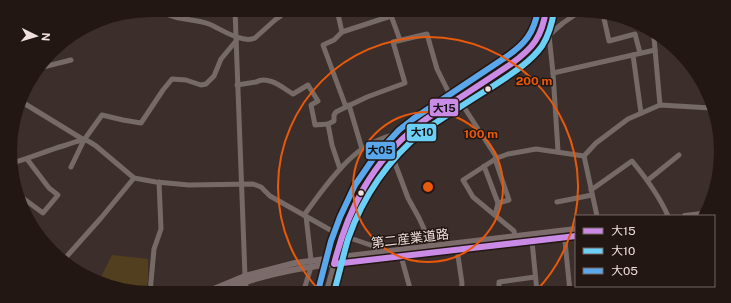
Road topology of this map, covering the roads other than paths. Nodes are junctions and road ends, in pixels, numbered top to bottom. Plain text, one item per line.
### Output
1 (185, 17) edge
2 (235, 17) edge
3 (279, 17) edge
4 (339, 17) edge
5 (388, 17) edge
6 (391, 17) edge
7 (545, 17) edge
8 (572, 17) edge
9 (604, 20) edge
10 (542, 30) junction
11 (342, 32) junction
12 (548, 35) junction
13 (236, 39) junction
14 (400, 40) junction
15 (654, 40) edge
16 (655, 50) junction
17 (640, 53) junction
18 (633, 55) junction
19 (71, 60) dead end
20 (48, 66) edge
21 (553, 73) junction
22 (237, 85) junction
23 (456, 100) junction
24 (25, 104) edge
25 (660, 104) junction
26 (347, 106) junction
27 (707, 108) edge
28 (641, 113) junction
29 (328, 124) junction
30 (408, 132) junction
31 (84, 140) junction
32 (362, 149) junction
33 (390, 150) junction
34 (558, 151) junction
35 (679, 155) dead end
36 (584, 156) junction
37 (27, 159) junction
38 (496, 159) junction
39 (17, 162) edge
40 (484, 166) junction
41 (71, 167) dead end
42 (340, 169) junction
43 (134, 178) junction
44 (648, 180) junction
45 (159, 182) junction
46 (242, 184) junction
47 (591, 192) junction
48 (26, 200) edge
49 (557, 202) dead end
50 (498, 203) junction
51 (305, 215) junction
52 (495, 215) junction
53 (597, 215) edge
54 (668, 215) edge
55 (575, 229) edge
56 (565, 234) junction
57 (341, 236) junction
58 (515, 236) junction
59 (575, 236) edge
60 (532, 241) junction
61 (432, 246) junction
62 (457, 249) junction
63 (381, 252) junction
64 (67, 256) edge
65 (401, 256) junction
66 (334, 261) junction
67 (311, 264) junction
68 (535, 277) junction
69 (245, 279) junction
70 (151, 286) edge
71 (219, 286) edge
72 (232, 286) edge
73 (246, 286) edge
74 (305, 286) edge
75 (328, 286) edge
76 (409, 286) edge
77 (462, 286) edge
78 (498, 286) edge
79 (536, 286) edge
80 (569, 286) edge

1 - 13 street
2 - 13 street
3 - 13 street
4 - 11 street
5 - 11 street
6 - 14 street
7 - 10 main road
8 - 12 street
9 - 17 street
10 - 12 street
10 - 23 main road
11 - 26 street
12 - 21 street
13 - 22 street
13 - 31 street
14 - 23 street
14 - 26 street
15 - 16 street
16 - 17 street
16 - 25 street
17 - 18 street
18 - 21 street
18 - 28 street
19 - 20 street
21 - 34 street
22 - 29 street
22 - 46 street
23 - 30 main road
23 - 38 street
24 - 31 street
25 - 27 street
25 - 28 street
26 - 29 street
26 - 32 street
28 - 36 street
29 - 42 street
30 - 32 street
30 - 33 main road
31 - 37 street
31 - 41 street
31 - 43 street
32 - 42 street
33 - 57 main road
33 - 61 street
34 - 36 street
34 - 38 street
35 - 44 street
36 - 47 street
37 - 39 street
37 - 48 street
38 - 40 street
38 - 50 street
40 - 50 street
40 - 52 street
42 - 51 street
43 - 45 street
43 - 64 street
44 - 47 street
44 - 54 street
45 - 46 street
45 - 70 street
46 - 51 street
46 - 69 street
47 - 49 street
47 - 53 street
50 - 52 street
51 - 57 street
51 - 67 street
52 - 58 street
55 - 56 main road, 第二産業道路
56 - 58 main road, 第二産業道路
56 - 59 main road, 第二産業道路
56 - 60 main road, 第二産業道路
56 - 80 street
57 - 63 street
57 - 66 main road
58 - 61 main road, 第二産業道路
60 - 62 main road, 第二産業道路
60 - 68 street
61 - 63 main road, 第二産業道路
62 - 65 main road, 第二産業道路
62 - 77 street
63 - 66 main road, 第二産業道路
65 - 66 main road, 第二産業道路
65 - 76 street
66 - 67 main road, 第二産業道路
66 - 75 street
67 - 69 main road, 第二産業道路
67 - 74 street
68 - 78 street
68 - 79 street
69 - 71 main road, 第二産業道路
69 - 72 main road, 第二産業道路
69 - 73 main road

